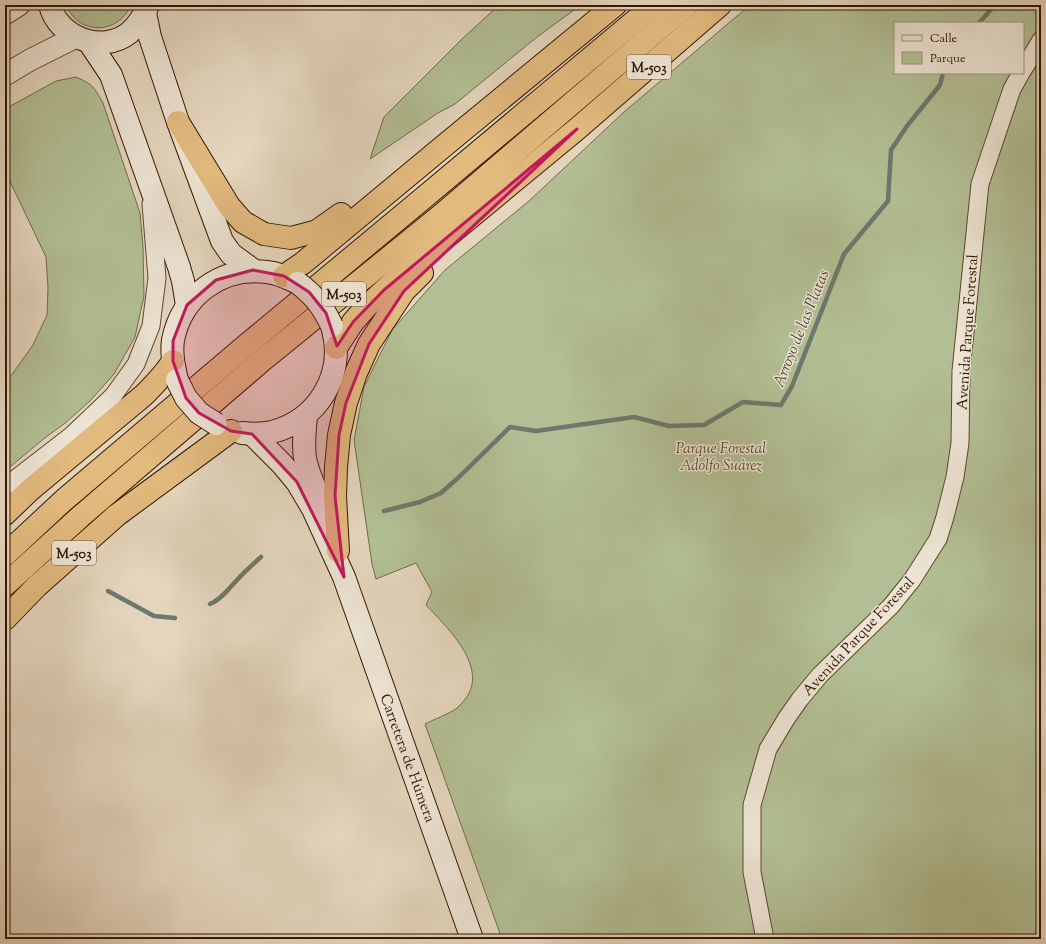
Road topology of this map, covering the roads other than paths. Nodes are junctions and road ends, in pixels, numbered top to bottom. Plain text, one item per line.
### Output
1 (19, 5) edge
2 (50, 5) edge
3 (615, 5) edge
4 (654, 5) edge
5 (686, 5) edge
6 (720, 5) edge
7 (146, 9) edge
8 (5, 14) edge
9 (82, 39) junction
10 (1041, 40) edge
11 (1024, 68) edge
12 (5, 74) edge
13 (1020, 74) edge
14 (178, 122) junction
15 (577, 129) junction
16 (445, 144) junction
17 (150, 188) junction
18 (253, 270) junction
19 (291, 280) junction
20 (187, 305) junction
21 (336, 348) junction
22 (175, 370) junction
23 (306, 415) junction
24 (223, 428) junction
25 (252, 434) junction
26 (5, 487) edge
27 (5, 514) edge
28 (338, 551) junction
29 (5, 555) edge
30 (344, 578) junction
31 (5, 585) edge
32 (5, 619) edge
33 (472, 939) edge
34 (765, 939) edge

1 - 8 street
2 - 9 main road
3 - 16 highway
4 - 29 highway, M-503
5 - 31 highway, M-503
6 - 15 highway, M-503
7 - 9 main road
7 - 14 main road
9 - 12 street
9 - 17 main road
10 - 11 street
13 - 34 street, Avenida Parque Forestal
14 - 16 highway
14 - 18 main road
15 - 21 highway, M-503
15 - 28 highway, M-503
16 - 19 highway
17 - 20 main road
17 - 26 street
18 - 19 main road
18 - 20 main road
19 - 21 main road, bridge
20 - 22 main road
21 - 23 main road
22 - 24 main road, bridge
22 - 27 highway
23 - 25 main road
23 - 28 main road, Carretera de Húmera
24 - 25 main road
24 - 32 highway, M-503
25 - 30 main road, Carretera de Húmera
28 - 30 main road, Carretera de Húmera
30 - 33 main road, Carretera de Húmera

